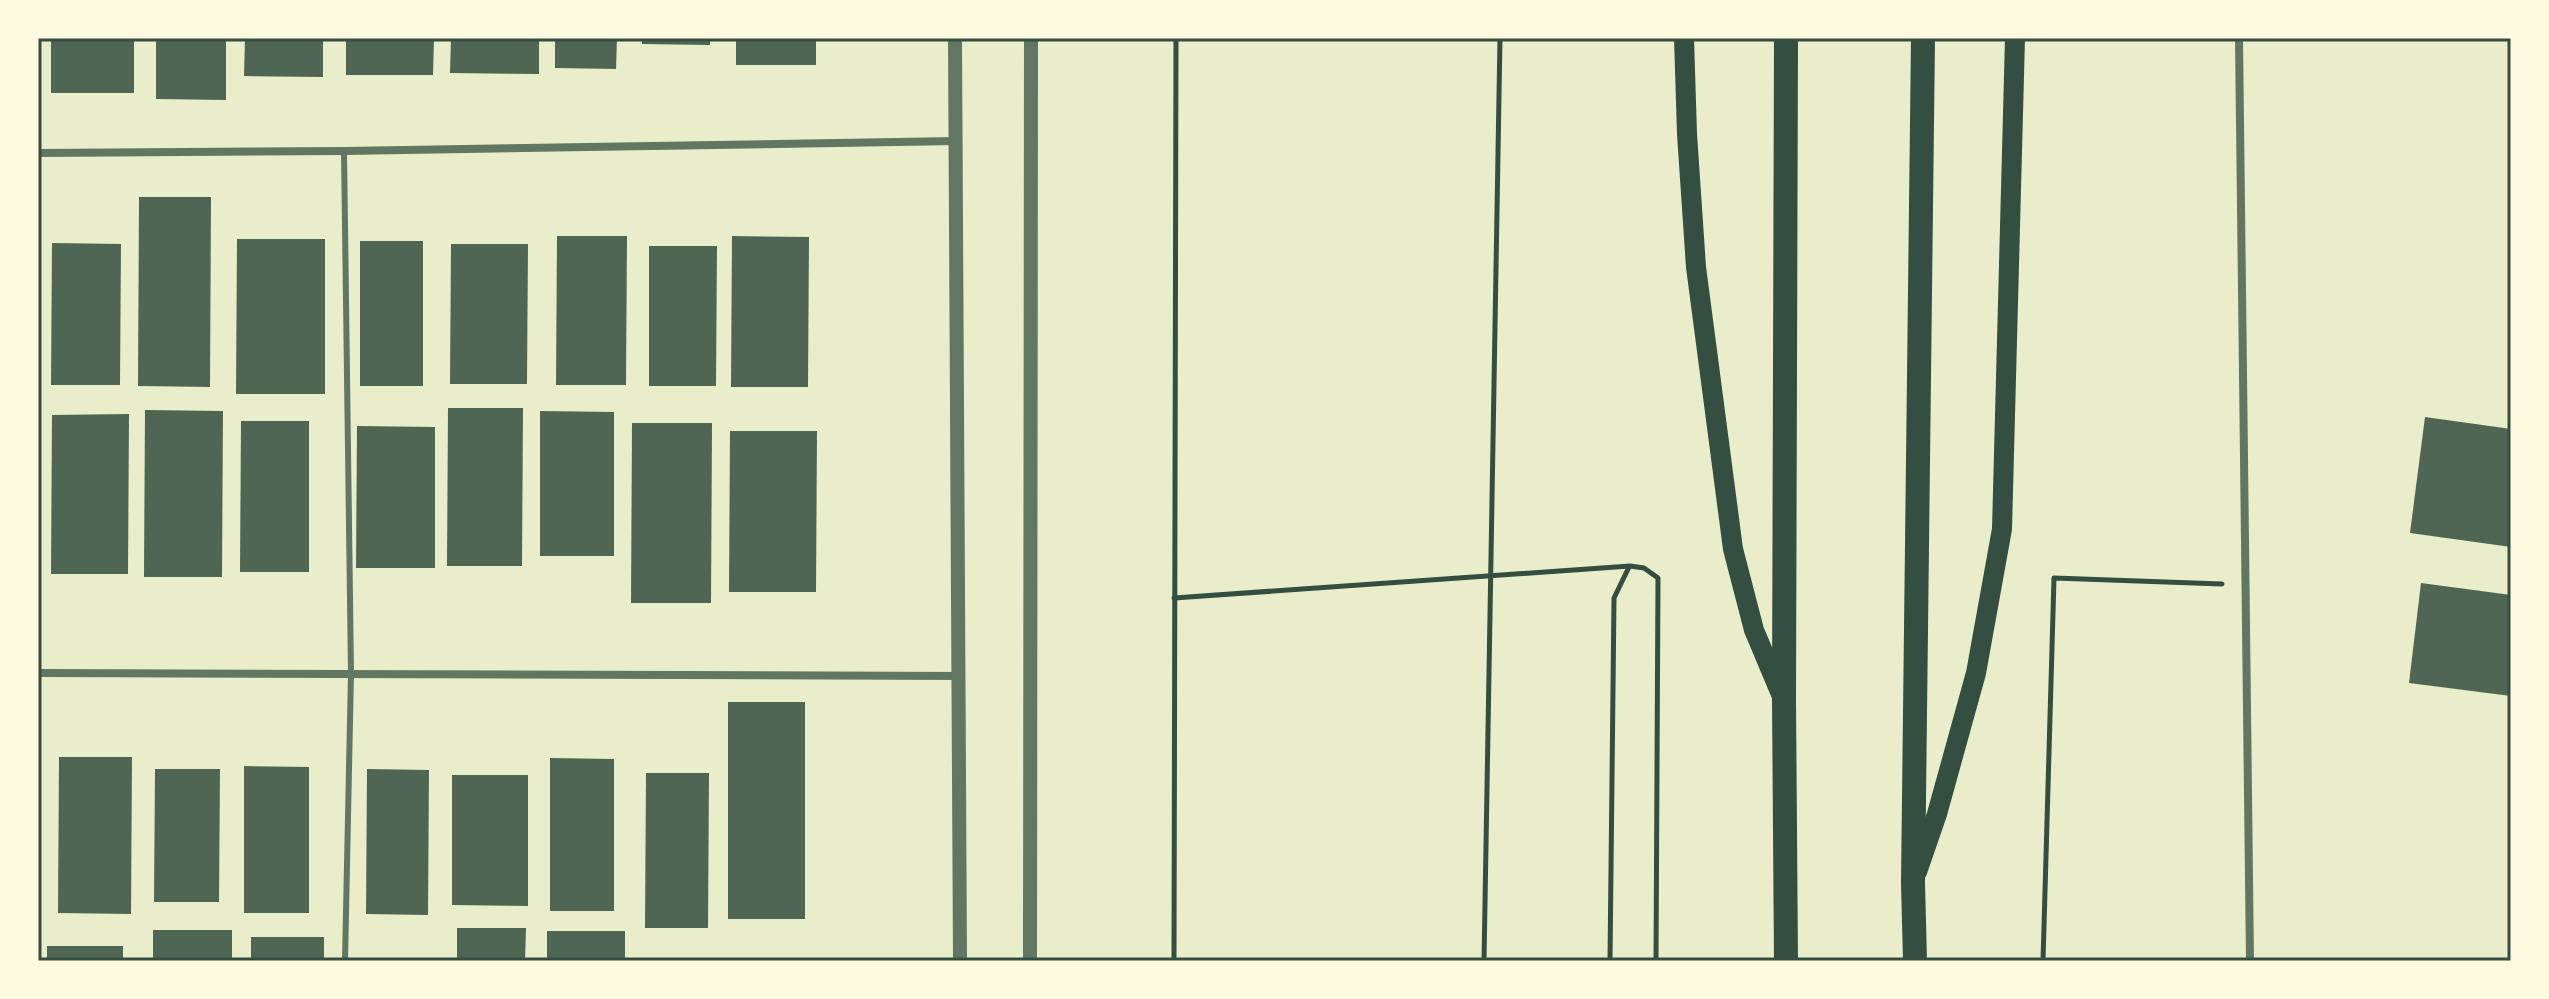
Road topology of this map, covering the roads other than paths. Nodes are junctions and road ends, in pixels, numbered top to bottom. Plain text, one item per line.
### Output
1 (955, 38) edge
2 (1031, 38) edge
3 (1684, 38) edge
4 (1786, 38) edge
5 (1923, 38) edge
6 (2015, 38) edge
7 (2239, 38) edge
8 (956, 141) junction
9 (344, 151) junction
10 (38, 153) edge
11 (38, 673) edge
12 (351, 673) junction
13 (959, 676) junction
14 (1784, 700) junction
15 (1913, 883) junction
16 (345, 961) edge
17 (960, 961) edge
18 (1030, 961) edge
19 (1786, 961) edge
20 (1915, 961) edge
21 (2250, 961) edge

1 - 8 street
2 - 18 street
3 - 14 main road
4 - 14 highway
5 - 15 highway
6 - 15 main road
7 - 21 street
8 - 9 street
8 - 13 street
9 - 10 street
9 - 12 lane
11 - 12 street
12 - 13 street
12 - 16 lane
13 - 17 street
14 - 19 highway
15 - 20 highway

